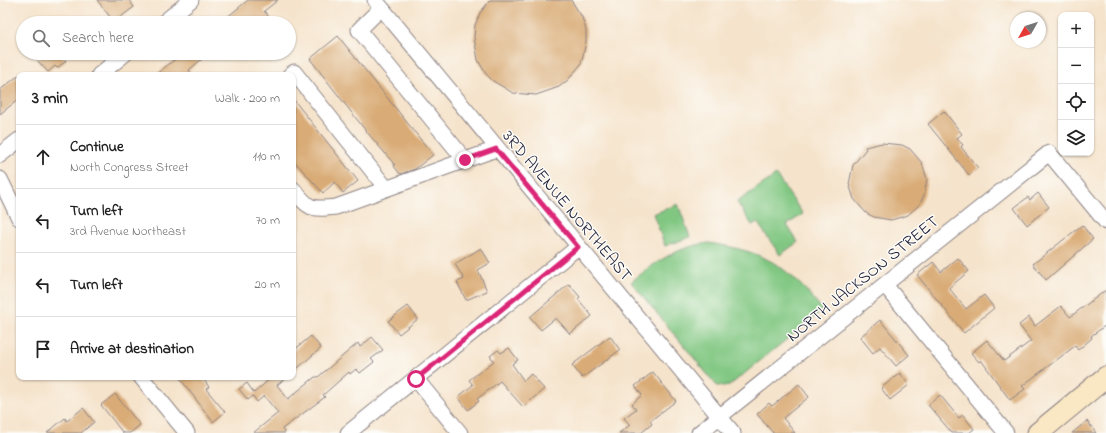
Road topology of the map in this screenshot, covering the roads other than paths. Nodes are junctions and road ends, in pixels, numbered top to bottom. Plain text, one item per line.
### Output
1 (191, 0) edge
2 (378, 4) edge
3 (172, 16) edge
4 (117, 60) edge
5 (103, 72) edge
6 (296, 75) edge
7 (16, 142) edge
8 (496, 149) junction
9 (0, 155) edge
10 (465, 160) junction
11 (0, 179) edge
12 (386, 188) junction
13 (296, 196) edge
14 (16, 212) edge
15 (1106, 222) edge
16 (578, 247) junction
17 (885, 285) junction
18 (1106, 377) edge
19 (416, 379) junction
20 (143, 380) edge
21 (719, 416) junction
22 (187, 433) edge
23 (348, 433) edge
24 (460, 433) edge
25 (699, 433) edge
26 (733, 433) edge
27 (1006, 433) edge
28 (1038, 433) edge

1 - 3 street
2 - 8 street, 3RD AVENUE NORTHEAST
2 - 10 street
4 - 5 street
6 - 12 street
7 - 9 street
8 - 10 street
8 - 16 street, 3RD AVENUE NORTHEAST
10 - 12 street
11 - 14 street
12 - 13 street
15 - 17 street, NORTH JACKSON STREET
16 - 19 street
16 - 21 street, 3RD AVENUE NORTHEAST
17 - 21 street, NORTH JACKSON STREET
17 - 27 street
18 - 28 street
19 - 23 street
19 - 24 street
20 - 22 street
21 - 25 street, NORTH JACKSON STREET
21 - 26 street, 3RD AVENUE NORTHEAST

